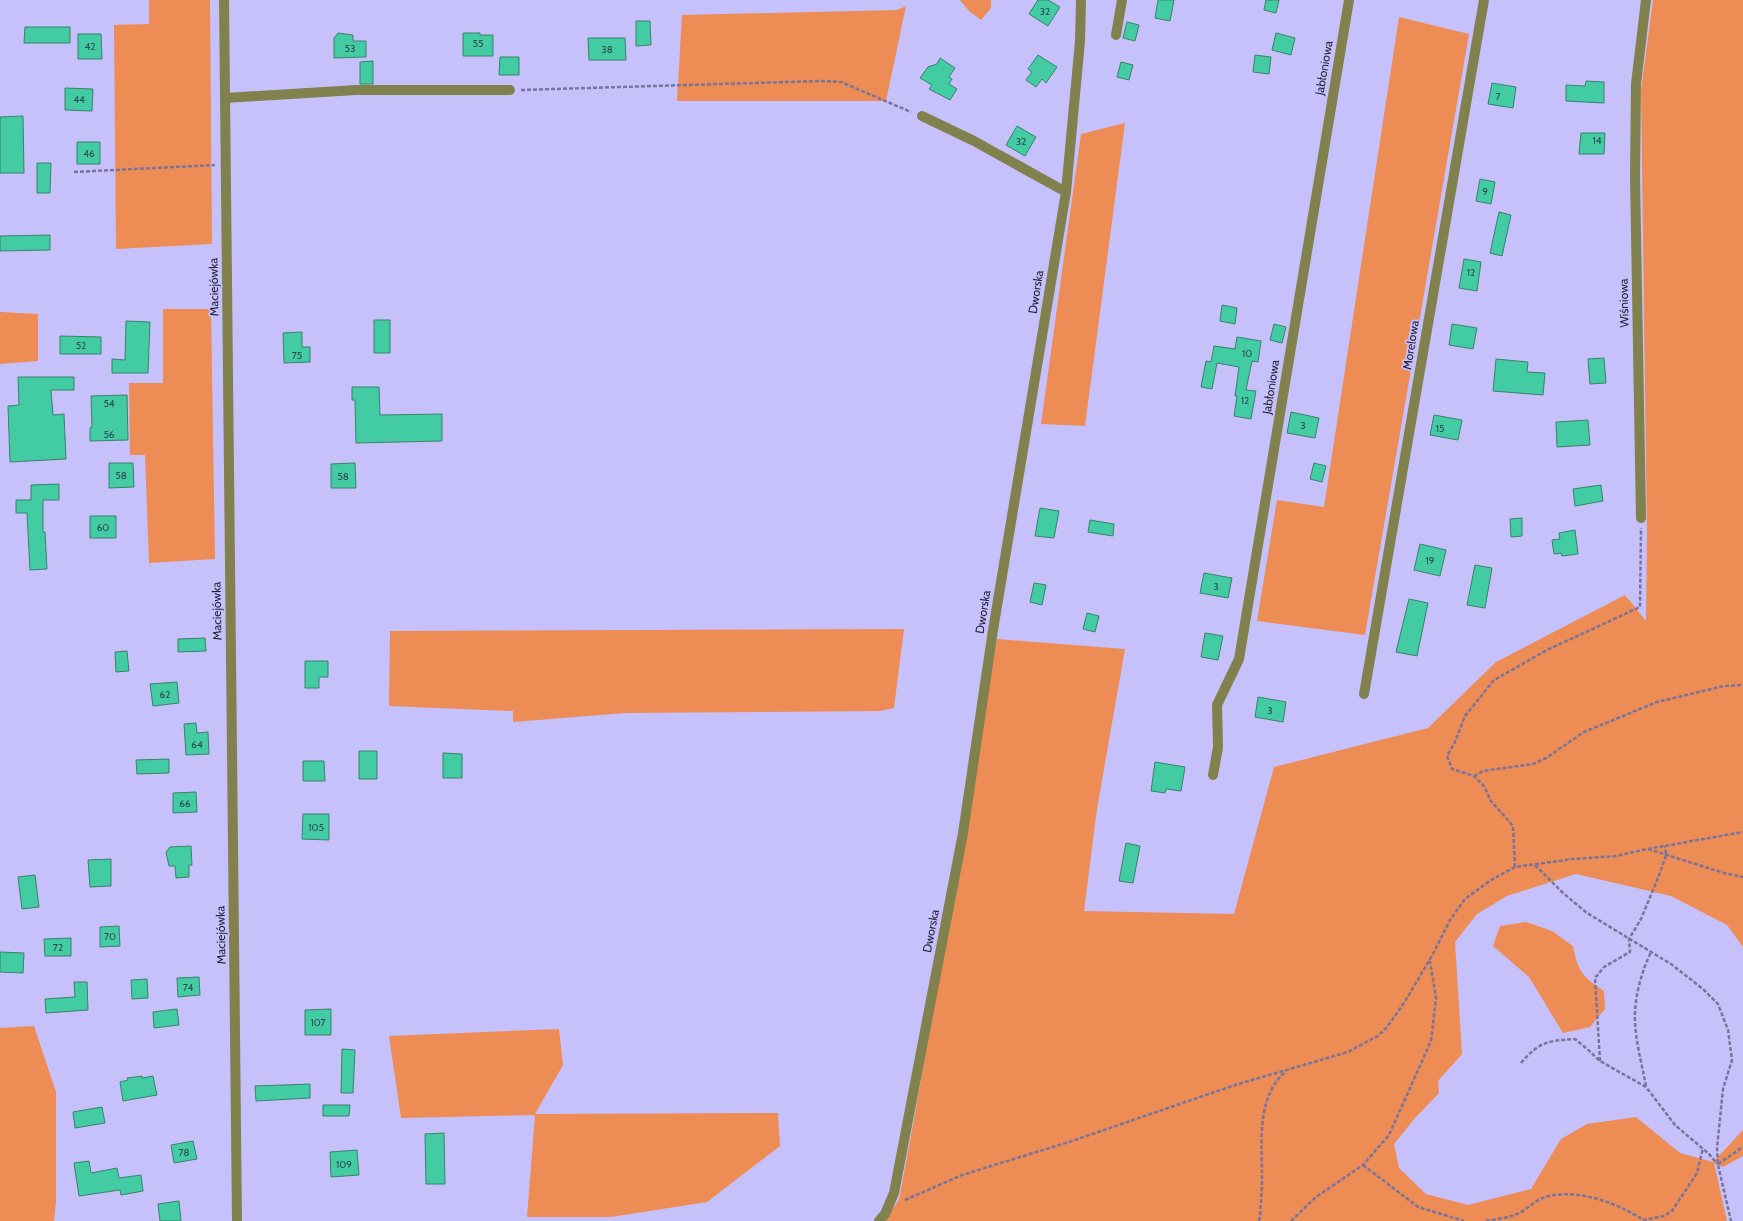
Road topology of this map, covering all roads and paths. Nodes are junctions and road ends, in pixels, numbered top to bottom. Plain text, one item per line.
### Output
1 (224, 0) edge
2 (1081, 0) edge
3 (1122, 0) edge
4 (1349, 0) edge
5 (1484, 0) edge
6 (1646, 0) edge
7 (1116, 35) dead end
8 (510, 90) joint
9 (225, 98) junction
10 (922, 116) joint
11 (226, 165) junction
12 (74, 172) dead end
13 (1066, 192) junction
14 (1641, 518) joint
15 (1743, 685) edge
16 (1364, 694) dead end
17 (1213, 775) dead end
18 (1474, 776) junction
19 (1743, 832) edge
20 (1665, 846) junction
21 (1648, 849) junction
22 (1666, 855) junction
23 (1534, 865) junction
24 (1515, 868) junction
25 (1743, 877) edge
26 (1629, 939) junction
27 (1651, 952) junction
28 (1430, 960) junction
29 (1600, 1061) junction
30 (1521, 1063) dead end
31 (1288, 1069) junction
32 (1646, 1086) junction
33 (1743, 1147) edge
34 (1703, 1148) junction
35 (1363, 1165) junction
36 (1718, 1165) junction
37 (903, 1200) dead end
38 (237, 1221) edge
39 (879, 1221) edge
40 (1259, 1221) edge
41 (1291, 1221) edge
42 (1464, 1221) edge
43 (1486, 1221) edge
44 (1731, 1221) edge

1 - 9 street, Maciejówka
2 - 13 street, Dworska
3 - 7 street
4 - 17 street, Jabłoniowa
5 - 16 street, Morelowa
6 - 14 street, Wiśniowa
8 - 9 street
8 - 10 path
9 - 11 street, Maciejówka
10 - 13 street
11 - 12 path
11 - 38 street, Maciejówka
13 - 39 street, Dworska
14 - 18 path
15 - 18 path
18 - 24 path
19 - 20 path
20 - 21 path
20 - 22 path
21 - 22 path
21 - 23 path
22 - 25 path
22 - 26 path
23 - 24 path
23 - 26 path
24 - 28 path
26 - 27 path
26 - 29 path
27 - 32 path
27 - 36 path
28 - 31 path
28 - 35 path
29 - 30 path
29 - 32 path
31 - 37 path
31 - 40 path
32 - 34 path
33 - 36 path
34 - 36 path
34 - 43 path
35 - 41 path
35 - 42 path
36 - 44 path

